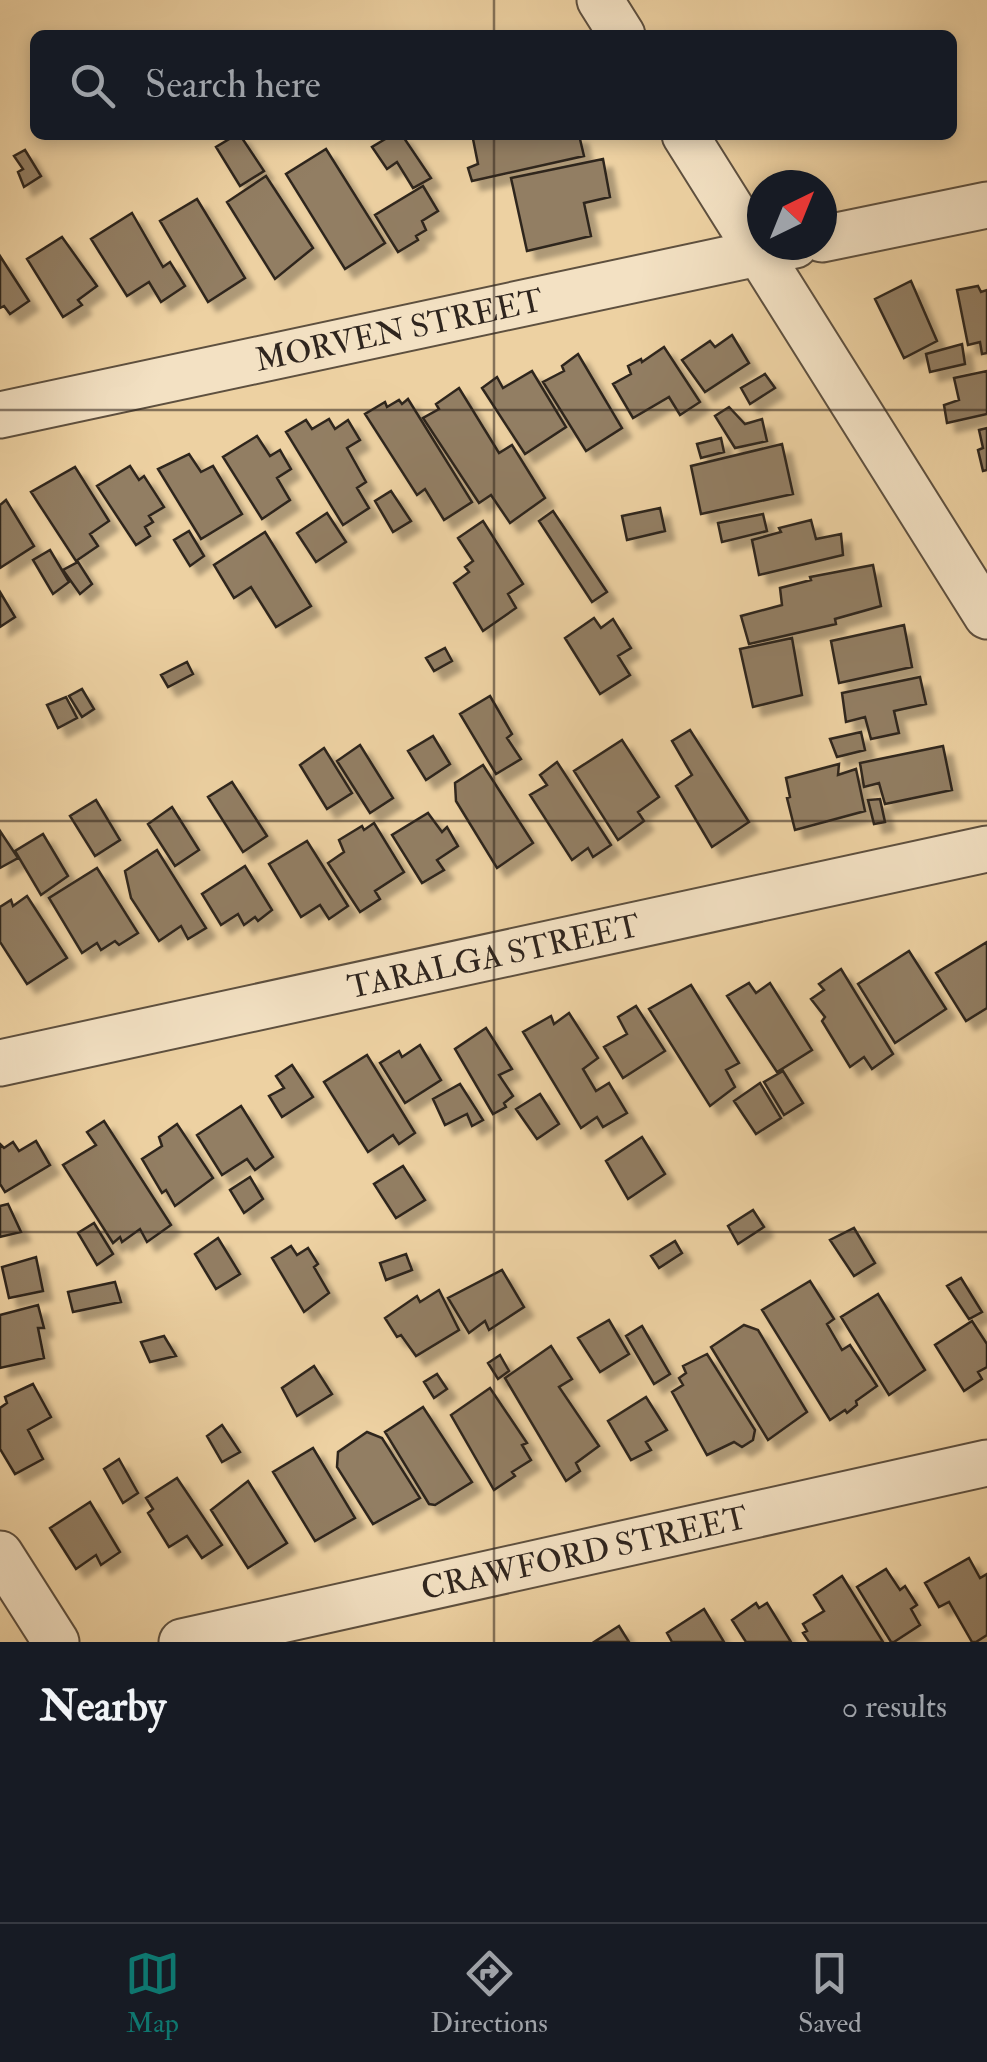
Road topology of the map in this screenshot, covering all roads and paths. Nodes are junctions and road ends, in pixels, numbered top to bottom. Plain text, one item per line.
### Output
1 (600, 0) edge
2 (619, 30) edge
3 (688, 140) edge
4 (987, 205) edge
5 (747, 212) edge
6 (837, 237) edge
7 (747, 255) edge
8 (783, 260) edge
9 (0, 415) edge
10 (987, 616) edge
11 (987, 849) edge
12 (0, 1063) edge
13 (987, 1464) edge
14 (0, 1554) edge
15 (56, 1642) edge
16 (182, 1642) edge

1 - 2 street
3 - 5 street
4 - 6 street
7 - 9 street, MORVEN STREET
8 - 10 street
11 - 12 street, TARALGA STREET
13 - 16 street, CRAWFORD STREET
14 - 15 street

